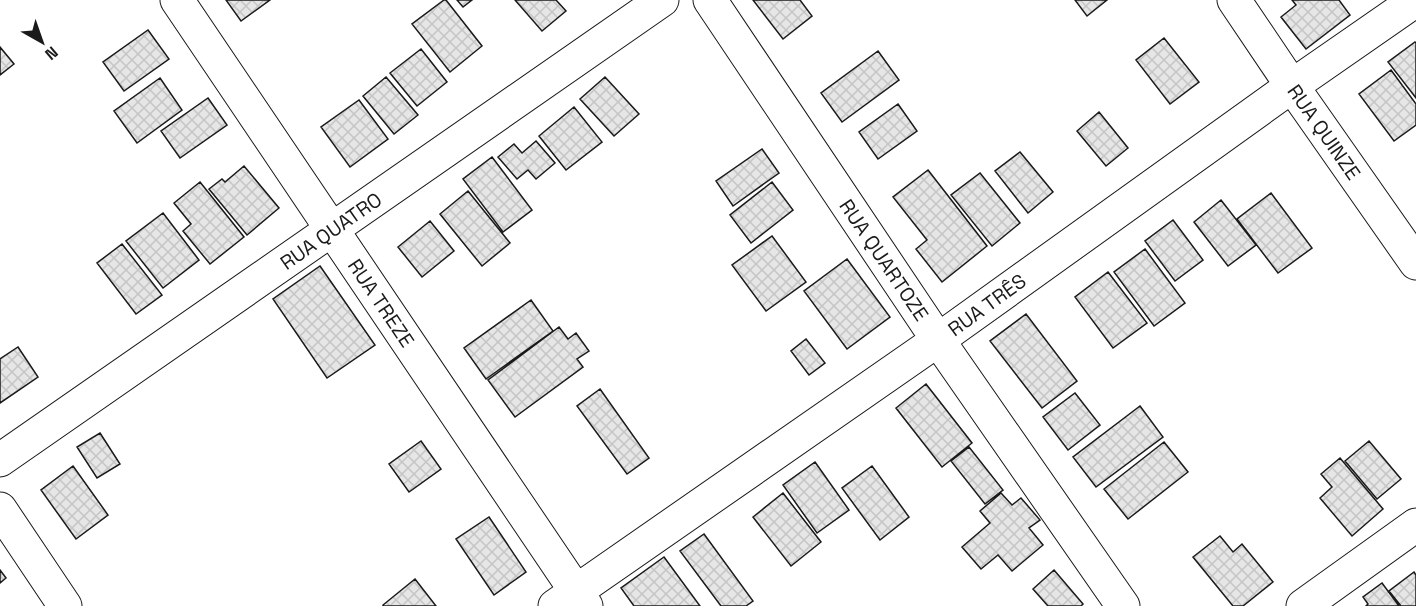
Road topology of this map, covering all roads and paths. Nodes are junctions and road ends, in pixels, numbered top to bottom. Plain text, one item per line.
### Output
1 (177, 0) edge
2 (662, 0) edge
3 (710, 0) edge
4 (1234, 0) edge
5 (1416, 0) edge
6 (1292, 86) junction
7 (332, 230) junction
8 (1416, 263) edge
9 (938, 340) junction
10 (0, 460) edge
11 (0, 509) edge
12 (1416, 525) edge
13 (572, 601) edge
14 (65, 606) edge
15 (1123, 606) edge
16 (1303, 606) edge

1 - 7 street, RUA TREZE
2 - 7 street, RUA QUATRO
3 - 9 street, RUA QUARTOZE
4 - 6 street, RUA QUINZE
5 - 6 street, RUA TRÊS
6 - 8 street, RUA QUINZE
6 - 9 street, RUA TRÊS
7 - 10 street, RUA QUATRO
7 - 13 street, RUA TREZE
9 - 13 street, RUA TRÊS
9 - 15 street, RUA QUARTOZE
11 - 14 street
12 - 16 street

